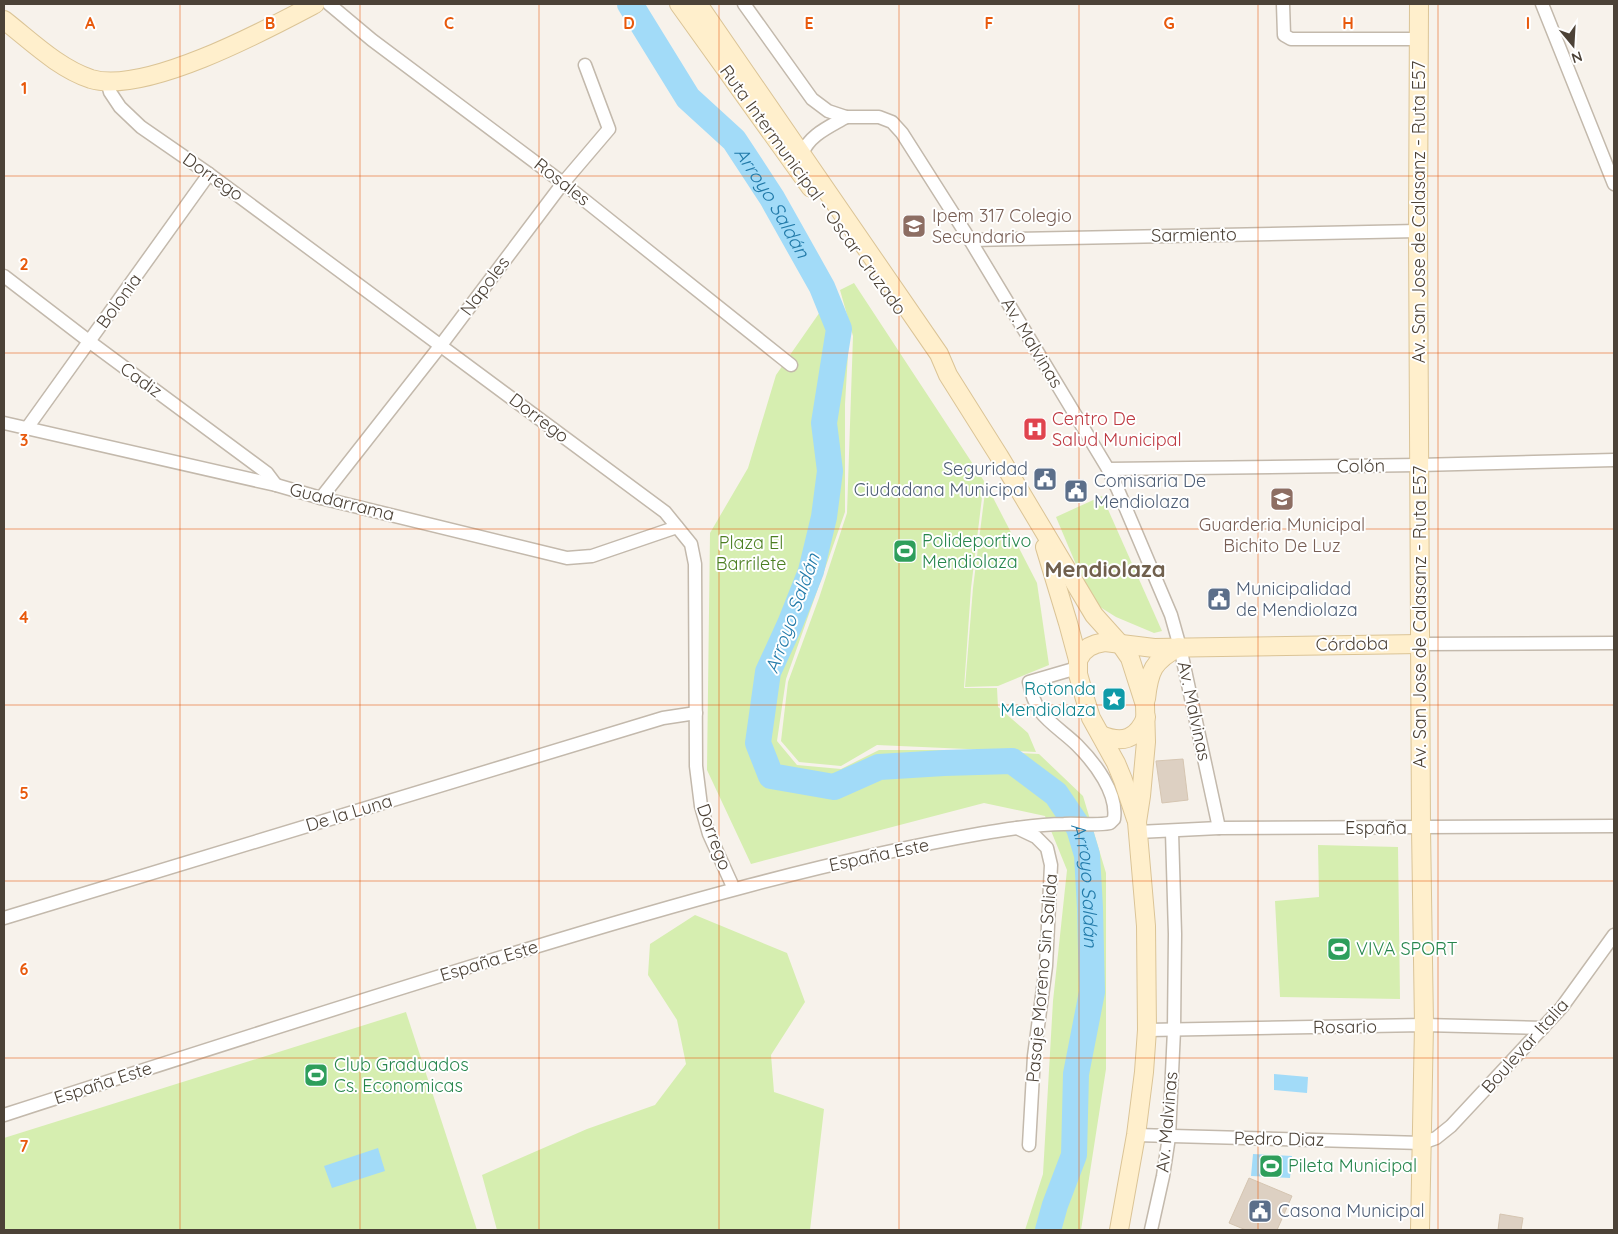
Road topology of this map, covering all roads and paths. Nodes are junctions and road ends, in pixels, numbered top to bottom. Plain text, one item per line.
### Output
1 (314, 4) edge
2 (329, 4) edge
3 (679, 4) edge
4 (698, 4) edge
5 (703, 4) edge
6 (744, 4) edge
7 (1283, 4) edge
8 (1419, 4) edge
9 (1542, 4) edge
10 (4, 20) edge
11 (719, 33) junction
12 (1419, 39) junction
13 (585, 65) dead end
14 (107, 81) junction
15 (846, 117) junction
16 (802, 154) junction
17 (209, 174) junction
18 (563, 183) junction
19 (1614, 184) edge
20 (1418, 231) junction
21 (970, 240) junction
22 (4, 276) edge
23 (90, 342) junction
24 (441, 345) junction
25 (791, 365) dead end
26 (948, 375) junction
27 (4, 423) edge
28 (27, 428) junction
29 (1614, 460) edge
30 (1419, 465) junction
31 (1108, 469) junction
32 (276, 485) junction
33 (321, 498) junction
34 (1036, 518) junction
35 (677, 527) junction
36 (1614, 643) edge
37 (1420, 644) junction
38 (1121, 645) junction
39 (1180, 647) junction
40 (1077, 664) junction
41 (1146, 711) junction
42 (696, 713) junction
43 (1100, 736) junction
44 (1614, 826) edge
45 (1137, 827) junction
46 (1017, 828) junction
47 (1219, 828) junction
48 (1420, 828) junction
49 (1172, 832) junction
50 (734, 889) junction
51 (4, 918) edge
52 (1614, 935) edge
53 (1424, 1025) junction
54 (1543, 1028) junction
55 (1147, 1030) junction
56 (1174, 1030) junction
57 (4, 1114) edge
58 (1136, 1135) junction
59 (1169, 1136) junction
60 (1422, 1143) junction
61 (1029, 1145) dead end
62 (1119, 1230) edge
63 (1151, 1230) edge
64 (1420, 1230) edge

1 - 14 main road
2 - 18 street, Rosales
3 - 26 main road, Ruta Intermunicipal - Oscar Cruzado
4 - 11 main road, Ruta Intermunicipal - Oscar Cruzado
5 - 11 street
6 - 15 street, Av. Malvinas
7 - 12 street
8 - 12 main road, Av. San Jose de Calasanz - Ruta E57
9 - 19 street
10 - 14 main road
11 - 16 main road, Ruta Intermunicipal - Oscar Cruzado
12 - 20 main road, Av. San Jose de Calasanz - Ruta E57
13 - 18 street, Napoles
14 - 17 street, Dorrego
15 - 16 street
15 - 21 street, Av. Malvinas
16 - 26 main road, Ruta Intermunicipal - Oscar Cruzado
17 - 23 street, Bolonia
17 - 24 street, Dorrego
18 - 24 street, Napoles
18 - 25 street, Rosales
20 - 21 street, Sarmiento
20 - 30 main road, Av. San Jose de Calasanz - Ruta E57
21 - 31 street, Av. Malvinas
22 - 23 street, Cadiz
23 - 28 street, Bolonia
23 - 32 street, Cadiz
24 - 33 street, Napoles
24 - 35 street, Dorrego
26 - 34 main road, Ruta Intermunicipal - Oscar Cruzado
27 - 28 street, Guadarrama
28 - 32 street, Guadarrama
29 - 30 street, Colón
30 - 31 street, Colón
30 - 37 main road, Av. San Jose de Calasanz - Ruta E57
31 - 39 street, Av. Malvinas
32 - 33 street, Guadarrama
33 - 35 street, Guadarrama
34 - 38 main road, Ruta Intermunicipal - Oscar Cruzado
34 - 40 main road, Ruta Intermunicipal - Oscar Cruzado
35 - 42 street, Dorrego
36 - 37 street, Córdoba
37 - 39 main road, Córdoba
37 - 48 main road, Av. San Jose de Calasanz - Ruta E57
38 - 39 main road, Córdoba
38 - 40 main road
38 - 41 main road, Ruta Intermunicipal - Oscar Cruzado
39 - 41 main road
39 - 47 street, Av. Malvinas
40 - 43 main road, Ruta Intermunicipal - Oscar Cruzado
40 - 46 street, España Este
41 - 43 main road
41 - 45 main road, Ruta Intermunicipal - Oscar Cruzado
42 - 50 street, Dorrego
42 - 51 street, De la Luna
43 - 45 main road, Ruta Intermunicipal - Oscar Cruzado
44 - 48 street, España
45 - 49 street, España
45 - 55 main road, Ruta Intermunicipal - Oscar Cruzado
46 - 50 street, España Este
46 - 61 street, Pasaje Moreno Sin Salida
47 - 48 street, España
47 - 49 street, España
48 - 53 main road, Av. San Jose de Calasanz - Ruta E57
49 - 56 street, Av. Malvinas
50 - 57 street, España Este
52 - 54 street, Boulevar Italia
53 - 54 street, Rosario
53 - 56 street, Rosario
53 - 60 main road, Av. San Jose de Calasanz - Ruta E57
54 - 60 street, Boulevar Italia
55 - 56 street, Rosario
55 - 58 main road, Ruta Intermunicipal - Oscar Cruzado
56 - 59 street, Av. Malvinas
58 - 59 street, Pedro Diaz
58 - 62 main road, Ruta Intermunicipal - Oscar Cruzado
59 - 60 street, Pedro Diaz
59 - 63 street, Av. Malvinas
60 - 64 main road, Av. San Jose de Calasanz - Ruta E57

